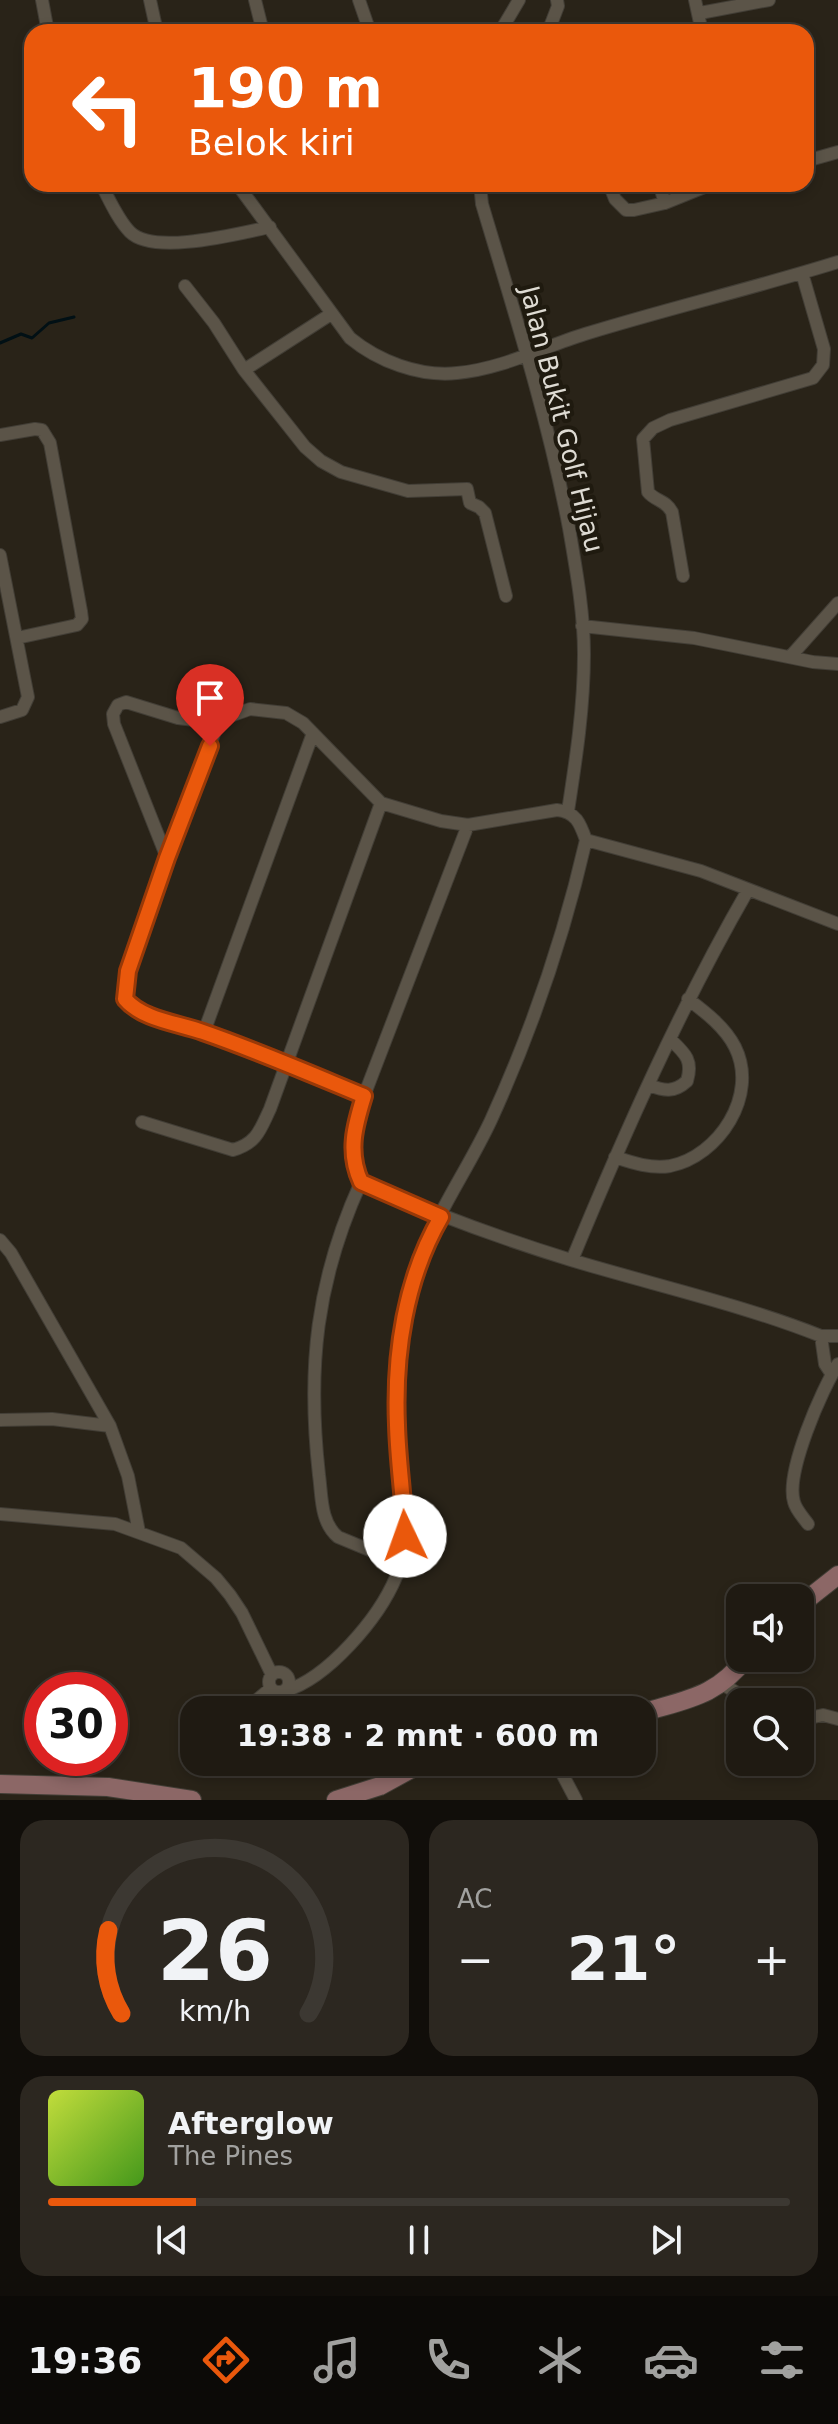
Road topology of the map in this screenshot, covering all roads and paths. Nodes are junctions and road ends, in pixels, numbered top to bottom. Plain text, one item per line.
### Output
1 (42, 0) edge
2 (150, 0) edge
3 (255, 0) edge
4 (359, 0) edge
5 (519, 0) edge
6 (557, 0) edge
7 (769, 0) edge
8 (697, 6) edge
9 (46, 24) edge
10 (155, 24) edge
11 (261, 24) edge
12 (367, 24) edge
13 (505, 24) edge
14 (551, 24) edge
15 (838, 152) edge
16 (814, 159) edge
17 (106, 192) edge
18 (243, 192) edge
19 (481, 192) edge
20 (612, 192) edge
21 (662, 192) edge
22 (692, 192) edge
23 (665, 203) junction
24 (270, 227) junction
25 (838, 262) edge
26 (802, 273) junction
27 (185, 286) dead end
28 (331, 314) junction
29 (526, 354) junction
30 (244, 370) junction
31 (0, 435) edge
32 (0, 555) edge
33 (683, 576) dead end
34 (506, 596) dead end
35 (838, 603) edge
36 (582, 626) junction
37 (17, 638) junction
38 (790, 657) junction
39 (838, 664) edge
40 (0, 717) edge
41 (219, 720) junction
42 (313, 733) junction
43 (381, 803) junction
44 (568, 811) junction
45 (468, 825) junction
46 (586, 840) junction
47 (167, 858) junction
48 (748, 890) junction
49 (838, 924) edge
50 (688, 999) junction
51 (204, 1032) junction
52 (671, 1040) junction
53 (286, 1066) junction
54 (649, 1085) junction
55 (364, 1096) junction
56 (142, 1122) dead end
57 (615, 1157) junction
58 (361, 1182) junction
59 (441, 1217) junction
60 (0, 1240) edge
61 (572, 1260) junction
62 (821, 1336) junction
63 (838, 1336) edge
64 (834, 1369) edge
65 (0, 1420) edge
66 (110, 1426) junction
67 (0, 1514) edge
68 (808, 1524) dead end
69 (139, 1532) junction
70 (401, 1563) junction
71 (838, 1575) edge
72 (814, 1594) edge
73 (733, 1672) edge
74 (272, 1675) junction
75 (722, 1684) junction
76 (729, 1688) edge
77 (278, 1690) junction
78 (268, 1696) edge
79 (656, 1709) edge
80 (814, 1717) edge
81 (838, 1719) edge
82 (398, 1776) edge
83 (563, 1776) edge
84 (0, 1784) edge
85 (192, 1800) edge
86 (336, 1800) edge
87 (576, 1800) edge

1 - 9 street
2 - 10 street
3 - 11 street
4 - 12 street
5 - 13 street
6 - 14 street
7 - 8 street
15 - 16 street
17 - 24 street
18 - 24 street
19 - 29 street, Jalan Bukit Golf Hijau
20 - 23 street
21 - 23 street
22 - 23 street
24 - 28 street
25 - 26 street
26 - 29 street
26 - 33 street
27 - 30 street
28 - 29 street
28 - 30 street
29 - 36 street, Jalan Bukit Golf Hijau
30 - 34 street
31 - 37 street
32 - 37 street
35 - 38 street
36 - 38 street
36 - 44 street, Jalan Bukit Golf Hijau
37 - 40 street
38 - 39 street
41 - 42 street
41 - 47 street
41 - 47 street
42 - 43 street
42 - 51 street
43 - 45 street
43 - 53 street
44 - 45 street
44 - 46 street
45 - 55 street
46 - 48 street
46 - 59 street
47 - 51 street
48 - 49 street
48 - 50 street
50 - 52 street
50 - 57 street
51 - 53 street
52 - 54 street
52 - 54 street
53 - 55 street
53 - 56 street
54 - 57 street
55 - 58 street
57 - 61 street
58 - 59 street
58 - 70 street
59 - 61 street
59 - 70 street
60 - 66 street
61 - 62 street
62 - 63 street
62 - 64 street
64 - 68 street
65 - 66 street
66 - 69 street
67 - 69 street
69 - 74 street
70 - 77 street
71 - 72 main road
73 - 75 main road
74 - 77 street
74 - 77 street
75 - 76 street
75 - 79 main road
77 - 78 street
80 - 81 street
82 - 86 main road
83 - 87 street
84 - 85 main road

